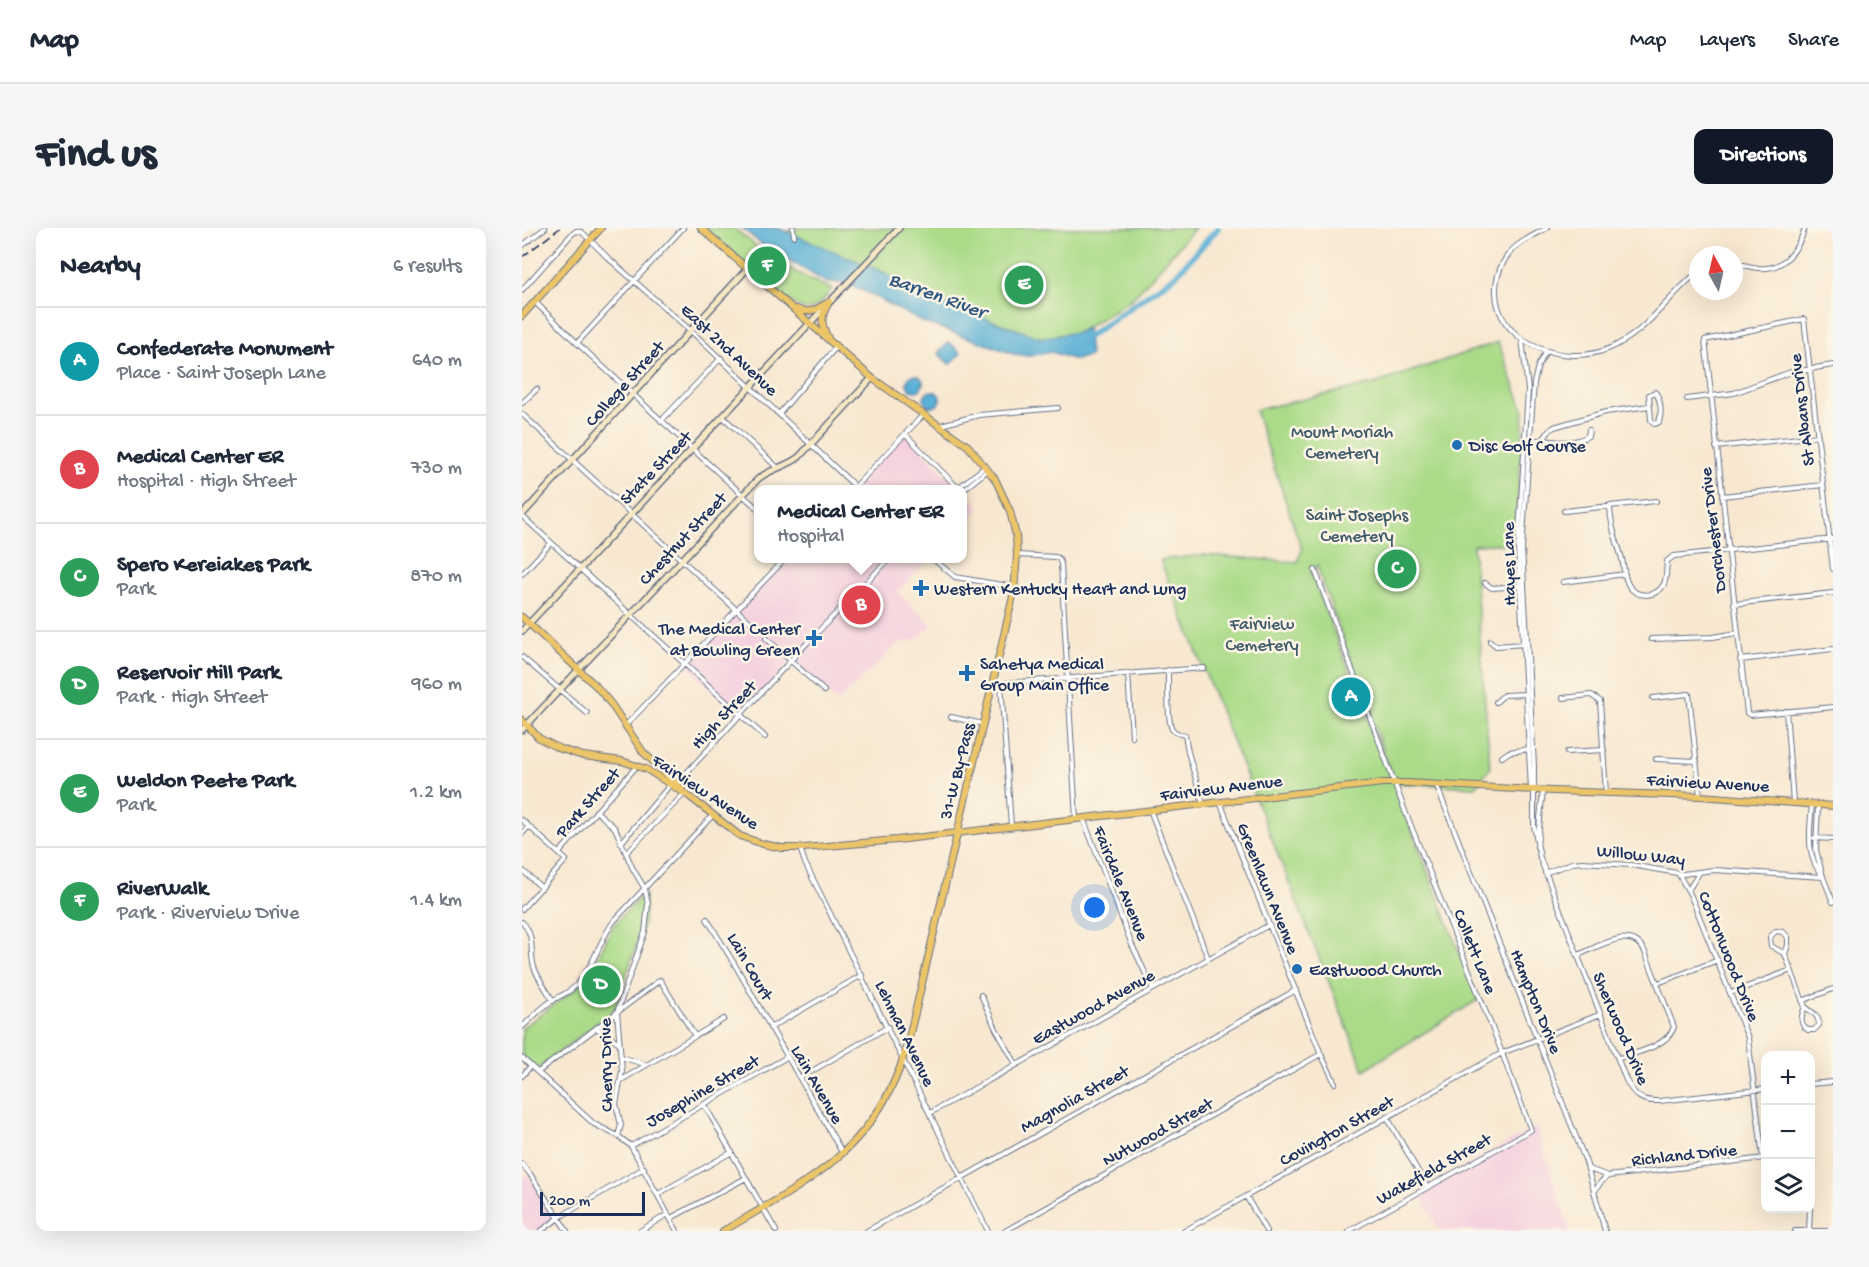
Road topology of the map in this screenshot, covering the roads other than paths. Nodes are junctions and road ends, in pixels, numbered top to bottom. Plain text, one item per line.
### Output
1 (545, 228) edge
2 (602, 228) edge
3 (683, 228) edge
4 (701, 228) edge
5 (793, 228) edge
6 (899, 228) edge
7 (1547, 228) edge
8 (1805, 228) edge
9 (795, 236) dead end
10 (590, 240) junction
11 (522, 246) edge
12 (1743, 265) edge
13 (747, 269) junction
14 (635, 281) junction
15 (1689, 281) edge
16 (522, 290) edge
17 (830, 301) junction
18 (535, 302) junction
19 (787, 304) junction
20 (522, 316) edge
21 (1804, 319) joint
22 (810, 324) junction
23 (691, 331) junction
24 (1522, 339) junction
25 (830, 341) junction
26 (577, 343) junction
27 (836, 347) junction
28 (1546, 351) junction
29 (721, 358) junction
30 (1833, 365) edge
31 (1810, 370) junction
32 (872, 378) junction
33 (751, 387) junction
34 (537, 388) dead end
35 (633, 395) junction
36 (1710, 396) junction
37 (1687, 399) dead end
38 (522, 403) edge
39 (1649, 406) junction
40 (1058, 408) dead end
41 (522, 414) edge
42 (779, 414) junction
43 (924, 414) junction
44 (723, 417) junction
45 (661, 421) junction
46 (941, 425) junction
47 (1589, 430) dead end
48 (905, 434) junction
49 (1818, 436) junction
50 (1528, 440) junction
51 (1543, 440) junction
52 (811, 444) junction
53 (1716, 447) junction
54 (692, 450) junction
55 (574, 460) junction
56 (988, 467) junction
57 (778, 468) junction
58 (853, 485) edge
59 (859, 485) edge
60 (955, 485) edge
61 (964, 485) edge
62 (1823, 485) junction
63 (743, 495) junction
64 (1722, 496) junction
65 (1656, 501) dead end
66 (754, 505) edge
67 (1610, 506) junction
68 (1564, 511) dead end
69 (632, 513) junction
70 (522, 516) edge
71 (1831, 539) edge
72 (551, 543) junction
73 (1729, 550) junction
74 (1017, 555) junction
75 (682, 561) junction
76 (781, 563) edge
77 (885, 563) edge
78 (937, 563) edge
79 (580, 569) junction
80 (1833, 569) edge
81 (1314, 570) dead end
82 (522, 574) edge
83 (1625, 574) junction
84 (1563, 582) dead end
85 (1485, 584) dead end
86 (1522, 586) junction
87 (1014, 587) junction
88 (1833, 593) edge
89 (1734, 604) junction
90 (737, 610) junction
91 (630, 614) junction
92 (522, 617) edge
93 (529, 623) junction
94 (752, 624) dead end
95 (522, 631) edge
96 (1737, 633) junction
97 (766, 638) dead end
98 (1651, 639) dead end
99 (1490, 641) dead end
100 (1526, 644) junction
101 (1833, 649) edge
102 (522, 657) edge
103 (791, 660) junction
104 (1740, 660) junction
105 (684, 664) junction
106 (1204, 668) dead end
107 (579, 669) junction
108 (1168, 670) junction
109 (1128, 673) junction
110 (1068, 678) junction
111 (992, 684) junction
112 (1001, 684) junction
113 (559, 691) junction
114 (824, 691) dead end
115 (1528, 694) junction
116 (1563, 698) dead end
117 (1653, 698) dead end
118 (1496, 702) dead end
119 (1833, 706) edge
120 (1786, 711) junction
121 (587, 713) dead end
122 (741, 715) junction
123 (951, 717) dead end
124 (983, 724) junction
125 (524, 725) edge
126 (626, 725) junction
127 (765, 737) dead end
128 (1132, 737) dead end
129 (1531, 749) junction
130 (1604, 750) junction
131 (1567, 752) dead end
132 (1502, 757) dead end
133 (1656, 759) dead end
134 (1697, 761) junction
135 (638, 765) junction
136 (1395, 783) junction
137 (674, 784) junction
138 (1436, 784) junction
139 (1533, 790) junction
140 (1543, 790) junction
141 (1606, 793) junction
142 (688, 795) junction
143 (1700, 796) junction
144 (1220, 802) junction
145 (1793, 802) junction
146 (1203, 804) junction
147 (1815, 805) junction
148 (1833, 806) edge
149 (1150, 810) junction
150 (596, 811) junction
151 (713, 815) junction
152 (1079, 818) junction
153 (522, 820) edge
154 (529, 826) junction
155 (1011, 826) junction
156 (956, 832) junction
157 (522, 834) edge
158 (1813, 838) junction
159 (1833, 839) edge
160 (621, 843) junction
161 (1537, 847) junction
162 (800, 848) junction
163 (559, 853) junction
164 (626, 853) junction
165 (522, 870) edge
166 (1700, 872) junction
167 (1545, 873) junction
168 (1678, 873) junction
169 (1823, 877) junction
170 (542, 888) junction
171 (645, 889) junction
172 (1689, 890) junction
173 (1833, 902) edge
174 (522, 909) edge
175 (707, 919) dead end
176 (522, 922) edge
177 (1269, 925) junction
178 (1785, 954) junction
179 (1578, 955) junction
180 (1208, 958) junction
181 (1718, 960) junction
182 (1791, 970) junction
183 (862, 975) junction
184 (1658, 983) junction
185 (1154, 989) junction
186 (1833, 989) edge
187 (1296, 990) junction
188 (1731, 993) junction
189 (981, 995) dead end
190 (1802, 1000) junction
191 (553, 1001) junction
192 (1805, 1007) junction
193 (617, 1012) junction
194 (1601, 1014) junction
195 (723, 1019) dead end
196 (522, 1027) edge
197 (888, 1027) junction
198 (770, 1028) junction
199 (596, 1029) junction
200 (695, 1036) junction
201 (1536, 1039) junction
202 (619, 1043) junction
203 (1502, 1053) junction
204 (1321, 1054) junction
205 (621, 1057) junction
206 (787, 1057) junction
207 (522, 1058) edge
208 (903, 1058) junction
209 (1619, 1058) junction
210 (1016, 1064) junction
211 (645, 1065) junction
212 (531, 1066) junction
213 (538, 1072) junction
214 (522, 1076) edge
215 (800, 1078) junction
216 (622, 1079) junction
217 (1833, 1082) edge
218 (1335, 1083) dead end
219 (1815, 1084) edge
220 (1761, 1089) edge
221 (1755, 1090) junction
222 (704, 1104) junction
223 (930, 1113) junction
224 (1387, 1117) junction
225 (1531, 1130) joint
226 (618, 1136) junction
227 (1761, 1136) edge
228 (631, 1146) junction
229 (732, 1152) junction
230 (843, 1154) junction
231 (1761, 1159) edge
232 (522, 1164) edge
233 (644, 1168) junction
234 (1589, 1168) junction
235 (1608, 1176) junction
236 (961, 1177) junction
237 (746, 1178) junction
238 (1427, 1187) junction
239 (1594, 1192) junction
240 (658, 1194) junction
241 (1246, 1196) junction
242 (763, 1208) junction
243 (1810, 1213) edge
244 (670, 1216) junction
245 (559, 1219) junction
246 (1809, 1230) edge
247 (541, 1231) edge
248 (567, 1231) edge
249 (640, 1231) edge
250 (677, 1231) edge
251 (723, 1231) edge
252 (776, 1231) edge
253 (867, 1231) edge
254 (988, 1231) edge
255 (1005, 1231) edge
256 (1184, 1231) edge
257 (1266, 1231) edge
258 (1349, 1231) edge
259 (1605, 1231) edge
260 (1795, 1231) edge
261 (1832, 1231) edge

1 - 11 street
2 - 10 main road
3 - 14 street
4 - 13 main road, 31-W By-Pass
5 - 9 street
6 - 17 street, State Street
7 - 24 street
8 - 12 street
10 - 14 street, East 2nd Avenue
10 - 16 street, East 2nd Avenue
10 - 18 main road
13 - 19 main road, 31-W By-Pass
13 - 23 street, College Street
14 - 23 street, East 2nd Avenue
14 - 26 street
15 - 28 street
17 - 19 main road
17 - 22 street, State Street
17 - 25 main road
18 - 20 main road
18 - 26 street
19 - 22 main road, 31-W By-Pass
21 - 31 street, St Albans Drive
21 - 36 street, Dorchester Drive
22 - 25 main road, 31-W By-Pass
22 - 33 street, State Street
23 - 29 street, East 2nd Avenue
23 - 35 street, College Street
24 - 28 street
24 - 50 street, Hayes Lane
25 - 27 main road, 31-W By-Pass
26 - 35 street
27 - 32 main road, 31-W By-Pass
27 - 42 street
28 - 50 street, Hayes Lane
29 - 33 street, East 2nd Avenue
29 - 45 street
30 - 31 street
31 - 36 street
31 - 49 street, St Albans Drive
32 - 43 main road, 31-W By-Pass
32 - 52 street, Chestnut Street
33 - 42 street, East 2nd Avenue
33 - 44 street, State Street
34 - 38 street
35 - 45 street
35 - 55 street, College Street
36 - 37 street
36 - 53 street, Dorchester Drive
39 - 39 street
39 - 51 street
40 - 46 street
41 - 55 street
42 - 52 street, East 2nd Avenue
43 - 46 main road, 31-W By-Pass
43 - 48 street
44 - 54 street, State Street
44 - 57 street
45 - 54 street
46 - 56 main road, 31-W By-Pass
47 - 51 street
48 - 59 street
48 - 60 street
49 - 53 street
49 - 62 street, St Albans Drive
50 - 51 street
50 - 86 street, Hayes Lane
52 - 57 street, Chestnut Street
52 - 58 street, East 2nd Avenue
53 - 64 street, Dorchester Drive
54 - 63 street
54 - 69 street, State Street
55 - 69 street
55 - 70 street, College Street
56 - 61 street
56 - 74 main road, 31-W By-Pass
57 - 63 street, Chestnut Street
62 - 64 street
62 - 71 street, St Albans Drive
63 - 66 street
63 - 75 street, Chestnut Street
64 - 73 street, Dorchester Drive
65 - 67 street
67 - 68 street
67 - 83 street
69 - 75 street
69 - 79 street, State Street
70 - 72 street
71 - 73 street
71 - 80 street, St Albans Drive
72 - 79 street
72 - 82 street
73 - 83 street
73 - 89 street, Dorchester Drive
74 - 87 main road, 31-W By-Pass
74 - 110 street, Fairdale Avenue
75 - 90 street
75 - 91 street, Chestnut Street
76 - 90 street
77 - 103 street, High Street
78 - 87 street
79 - 91 street
79 - 93 street, State Street
81 - 136 street, Collett Lane
83 - 84 street
85 - 86 street
86 - 100 street, Hayes Lane
87 - 111 main road, 31-W By-Pass
88 - 89 street
89 - 96 street, Dorchester Drive
90 - 94 street
90 - 105 street
91 - 105 street
91 - 107 street, Chestnut Street
92 - 93 main road
93 - 95 street, State Street
93 - 107 main road
96 - 98 street
96 - 104 street, Dorchester Drive
97 - 103 street
99 - 100 street
100 - 115 street, Hayes Lane
101 - 104 street
102 - 113 street
103 - 114 street
103 - 122 street, High Street
104 - 120 street, Dorchester Drive
105 - 122 street
105 - 126 street
106 - 108 street
107 - 113 street, Chestnut Street
107 - 126 main road
108 - 109 street
108 - 146 street
109 - 110 street
109 - 128 street
110 - 112 street
110 - 152 street, Fairdale Avenue
111 - 112 street
111 - 124 main road, 31-W By-Pass
112 - 155 street
113 - 121 street
113 - 125 street, Chestnut Street
115 - 118 street
115 - 129 street, Hayes Lane
116 - 130 street
117 - 134 street
119 - 120 street
120 - 145 street
122 - 127 street
122 - 137 street, High Street
123 - 124 street
124 - 156 main road, 31-W By-Pass
125 - 135 main road, Fairview Avenue
126 - 137 main road
129 - 132 street
129 - 139 street, Hayes Lane
130 - 131 street
130 - 141 street
133 - 134 street
134 - 143 street
135 - 137 main road, Fairview Avenue
135 - 150 street, Park Street
136 - 138 main road, Fairview Avenue
136 - 144 main road, Fairview Avenue
136 - 203 street, Collett Lane
137 - 142 main road, Fairview Avenue
137 - 160 street, High Street
138 - 139 main road, Fairview Avenue
138 - 201 street, Hampton Drive
139 - 140 main road, Fairview Avenue
139 - 161 street, Sherwood Drive
140 - 141 main road, Fairview Avenue
140 - 161 street, Sherwood Drive
141 - 143 main road, Fairview Avenue
142 - 151 main road, Fairview Avenue
142 - 164 street
143 - 145 main road, Fairview Avenue
144 - 146 main road, Fairview Avenue
144 - 177 street, Greenlawn Avenue
145 - 147 main road, Fairview Avenue
146 - 149 main road, Fairview Avenue
147 - 148 main road, Fairview Avenue
147 - 158 street
149 - 152 main road, Fairview Avenue
149 - 180 street
150 - 160 street
150 - 163 street, Park Street
151 - 162 main road, Fairview Avenue
151 - 171 street
152 - 155 main road, Fairview Avenue
152 - 185 street, Fairdale Avenue
153 - 154 street
154 - 157 street
154 - 163 street
155 - 156 main road, Fairview Avenue
156 - 162 main road, Fairview Avenue
156 - 208 main road, 31-W By-Pass
158 - 159 street
158 - 169 street
160 - 164 street
161 - 167 street, Sherwood Drive
162 - 183 street, Lehman Avenue
163 - 170 street, Park Street
164 - 171 street
165 - 170 street
166 - 168 street, Willow Way
166 - 169 street, Willow Way
166 - 172 street, Willow Way
167 - 168 street, Willow Way
167 - 179 street, Sherwood Drive
168 - 172 street, Cottonwood Drive
169 - 173 street
170 - 174 street, Park Street
171 - 191 street
171 - 193 street, Cherry Drive
172 - 181 street, Cottonwood Drive
175 - 198 street, Lain Court
176 - 191 street
177 - 180 street, Eastwood Avenue
177 - 187 street, Greenlawn Avenue
178 - 178 street
178 - 182 street
179 - 184 street
179 - 194 street, Sherwood Drive
180 - 185 street, Eastwood Avenue
181 - 184 street
181 - 188 street, Cottonwood Drive
182 - 188 street
182 - 190 street
183 - 197 street, Lehman Avenue
183 - 198 street
184 - 209 street
185 - 210 street, Eastwood Avenue
186 - 190 street
187 - 204 street, Greenlawn Avenue
187 - 236 street, Magnolia Street
188 - 221 street, Cottonwood Drive
189 - 210 street
190 - 192 street
191 - 196 street
192 - 192 street
193 - 199 street
193 - 200 street
193 - 202 street, Cherry Drive
194 - 201 street, Covington Street
194 - 209 street, Sherwood Drive
195 - 200 street
197 - 208 street, Lehman Avenue
197 - 215 street
198 - 206 street, Lain Avenue
199 - 202 street
199 - 213 street
200 - 211 street
201 - 203 street, Covington Street
201 - 234 street, Hampton Drive
202 - 205 street, Cherry Drive
203 - 224 street, Covington Street
203 - 225 street, Collett Lane
204 - 218 street, Greenlawn Avenue
204 - 255 street, Nutwood Street
205 - 211 street
205 - 216 street, Cherry Drive
206 - 215 street, Lain Avenue
206 - 222 street, Josephine Street
207 - 212 street
208 - 223 street, Lehman Avenue
208 - 230 main road, 31-W By-Pass
209 - 221 street, Sherwood Drive
210 - 223 street, Eastwood Avenue
211 - 216 street
212 - 213 street
212 - 214 street
213 - 226 street
215 - 230 street, Lain Avenue
216 - 226 street, Cherry Drive
217 - 219 street
220 - 221 street, Sherwood Drive
221 - 227 street, Cottonwood Drive
222 - 228 street, Josephine Street
222 - 229 street
223 - 236 street, Lehman Avenue
224 - 238 street
224 - 241 street, Covington Street
225 - 238 street, Wakefield Street
226 - 228 street
228 - 233 street
229 - 237 street
229 - 240 street
230 - 242 main road, 31-W By-Pass
231 - 235 street, Richland Drive
232 - 245 street
233 - 240 street
233 - 245 street
234 - 235 street, Richland Drive
234 - 239 street, Hampton Drive
235 - 239 street, Richland Drive
236 - 253 street, Magnolia Street
236 - 254 street, Lehman Avenue
237 - 242 street
237 - 244 street
238 - 258 street, Wakefield Street
239 - 259 street, Hampton Drive
240 - 244 street
241 - 256 street, Covington Street
241 - 257 street
242 - 251 main road, 31-W By-Pass
242 - 252 street
243 - 246 street
244 - 249 street
244 - 250 street
245 - 247 street
245 - 248 street
246 - 260 street
246 - 261 street

